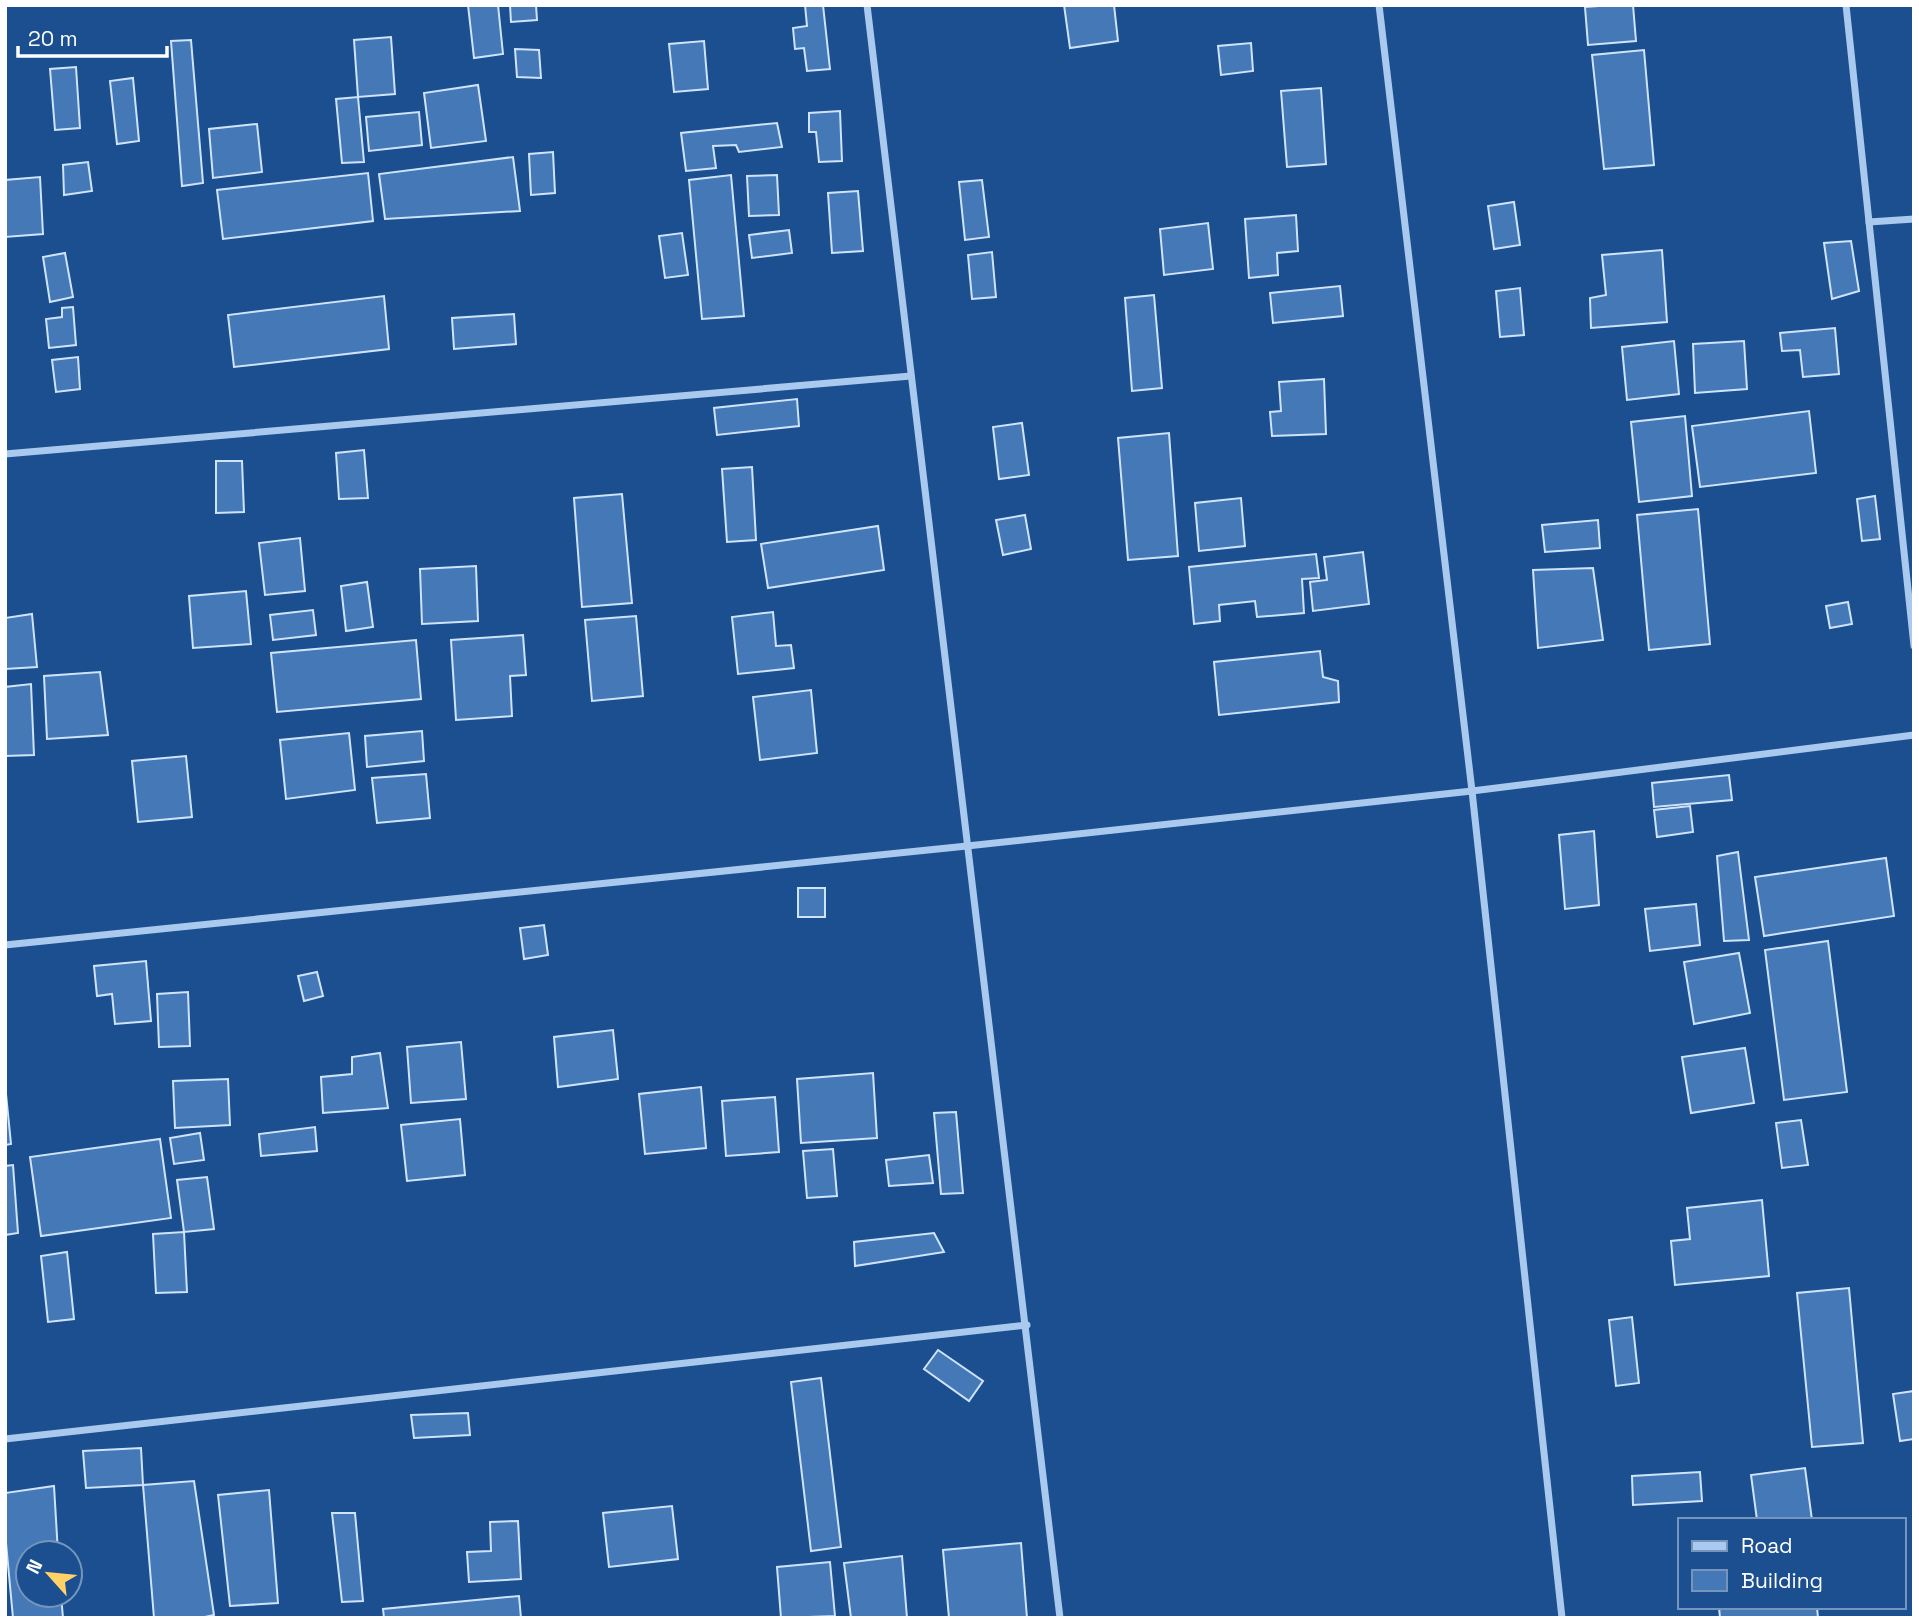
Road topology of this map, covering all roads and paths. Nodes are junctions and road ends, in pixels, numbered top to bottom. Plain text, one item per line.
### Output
1 (867, 5) edge
2 (1379, 5) edge
3 (1846, 5) edge
4 (1914, 219) edge
5 (1869, 222) junction
6 (911, 376) junction
7 (5, 454) edge
8 (1914, 646) edge
9 (1914, 735) edge
10 (1472, 791) junction
11 (967, 846) junction
12 (5, 945) edge
13 (1027, 1325) junction
14 (5, 1439) edge
15 (1060, 1618) edge
16 (1562, 1618) edge

1 - 6 street
2 - 10 street
3 - 5 street
4 - 5 street
5 - 8 street
6 - 7 street
6 - 11 street
9 - 10 street
10 - 11 street
10 - 16 street
11 - 12 street
11 - 13 street
13 - 14 street
13 - 15 street

